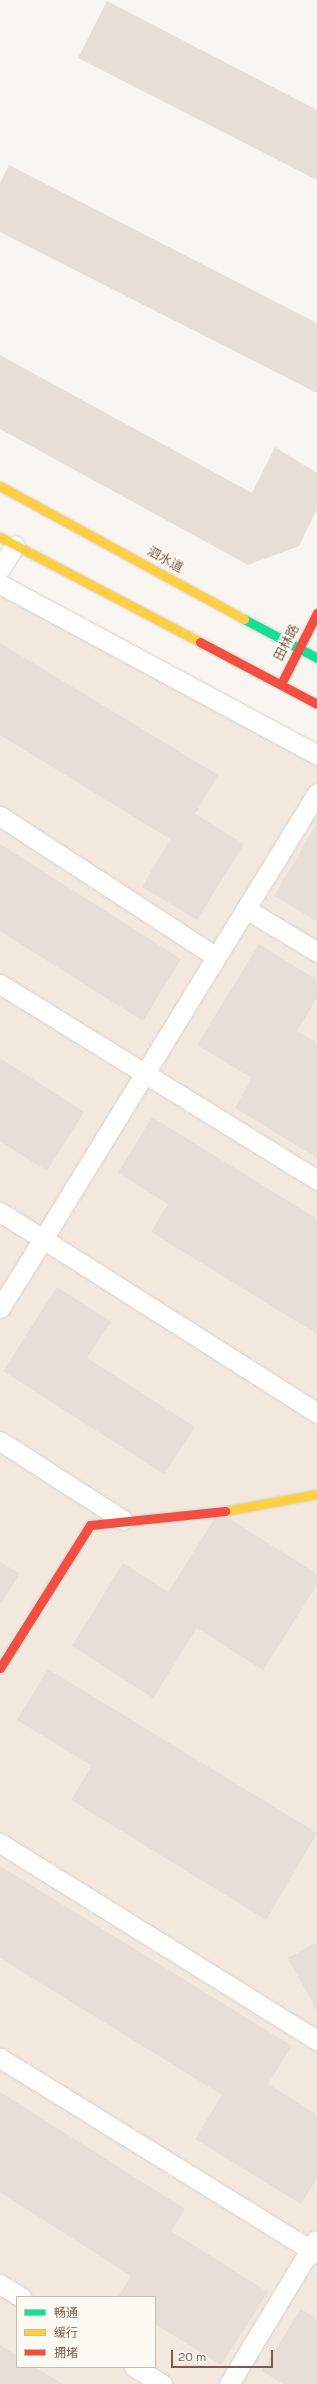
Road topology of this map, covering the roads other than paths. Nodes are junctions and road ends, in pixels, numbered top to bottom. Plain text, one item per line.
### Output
1 (0, 486) edge
2 (7, 541) edge
3 (0, 569) edge
4 (0, 584) edge
5 (317, 613) edge
6 (299, 648) junction
7 (317, 658) edge
8 (281, 684) junction
9 (317, 704) edge
10 (317, 755) edge
11 (317, 793) edge
12 (0, 816) edge
13 (246, 909) junction
14 (317, 952) edge
15 (216, 957) junction
16 (0, 984) edge
17 (144, 1074) junction
18 (317, 1180) edge
19 (0, 1212) edge
20 (43, 1239) junction
21 (0, 1308) edge
22 (317, 1413) edge
23 (0, 1441) edge
24 (317, 1494) edge
25 (124, 1520) junction
26 (0, 1668) edge
27 (0, 1843) edge
28 (317, 2040) edge
29 (0, 2058) edge
30 (315, 2247) edge
31 (0, 2284) edge
32 (20, 2296) edge
33 (136, 2368) edge
34 (162, 2384) edge
35 (229, 2384) edge

1 - 6 street, 泗水道
2 - 3 lane
2 - 8 street
4 - 10 lane
5 - 6 street, 田林路
6 - 7 street, 泗水道
6 - 8 street, 田林路
8 - 9 street
11 - 13 lane
12 - 15 lane
13 - 14 lane
13 - 15 lane
15 - 17 lane
16 - 17 lane
17 - 18 lane
17 - 20 lane
19 - 20 lane
20 - 21 lane
20 - 22 lane
23 - 25 lane
24 - 25 street
25 - 26 street
27 - 28 lane
29 - 30 lane
30 - 35 lane
31 - 32 lane
33 - 34 lane

